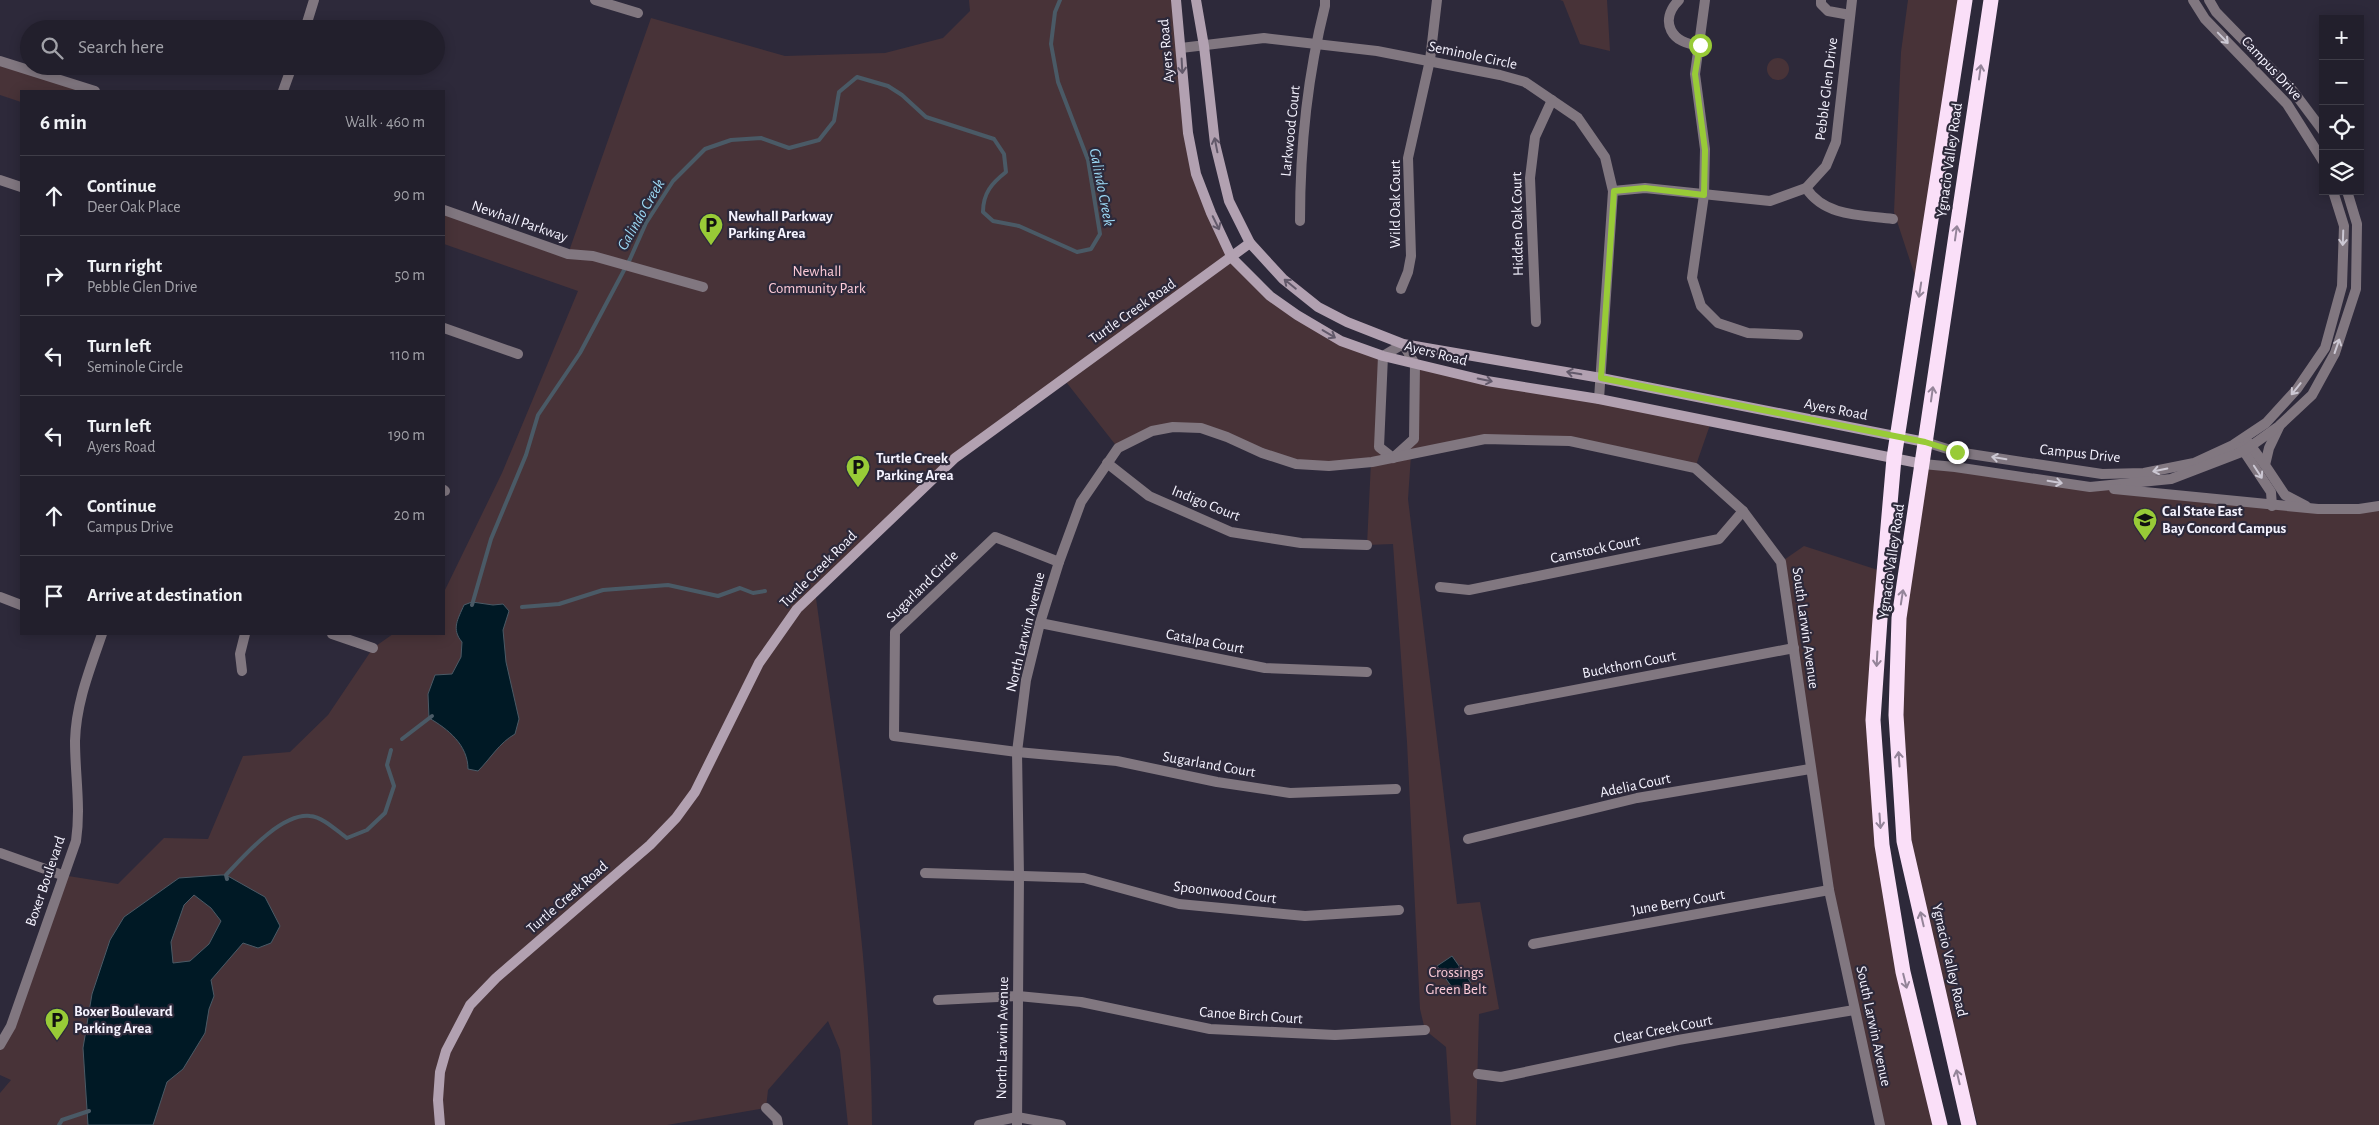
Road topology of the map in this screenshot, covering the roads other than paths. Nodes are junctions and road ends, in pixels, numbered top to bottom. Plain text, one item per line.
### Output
1 (314, 0) edge
2 (595, 0) edge
3 (1176, 0) edge
4 (1196, 0) edge
5 (1325, 0) edge
6 (1437, 0) edge
7 (1679, 0) edge
8 (1705, 0) edge
9 (1821, 0) edge
10 (1852, 0) edge
11 (1965, 0) edge
12 (1991, 0) edge
13 (2193, 0) edge
14 (2209, 0) edge
15 (638, 14) dead end
16 (1850, 15) junction
17 (308, 20) edge
18 (1316, 43) junction
19 (1700, 45) junction
20 (1204, 46) junction
21 (1181, 48) junction
22 (0, 60) edge
23 (1430, 60) junction
24 (20, 67) edge
25 (46, 75) edge
26 (289, 75) edge
27 (92, 90) edge
28 (283, 90) edge
29 (1552, 100) junction
30 (2319, 126) edge
31 (2319, 156) edge
32 (0, 180) edge
33 (20, 187) edge
34 (1806, 188) junction
35 (1614, 191) junction
36 (1704, 195) junction
37 (2334, 195) edge
38 (2348, 195) edge
39 (445, 210) edge
40 (1893, 219) dead end
41 (1300, 221) dead end
42 (1250, 243) junction
43 (1232, 258) junction
44 (703, 287) dead end
45 (1401, 289) dead end
46 (1536, 322) dead end
47 (445, 328) edge
48 (1798, 335) dead end
49 (1403, 344) junction
50 (518, 354) dead end
51 (1383, 356) junction
52 (1415, 364) junction
53 (1601, 378) junction
54 (1599, 399) junction
55 (2279, 426) junction
56 (1897, 436) junction
57 (2241, 440) junction
58 (1925, 442) junction
59 (2248, 448) junction
60 (1393, 458) junction
61 (1894, 458) junction
62 (1107, 463) junction
63 (1923, 464) junction
64 (2265, 465) junction
65 (2090, 487) junction
66 (2272, 506) junction
67 (2379, 506) edge
68 (2306, 508) junction
69 (1743, 511) junction
70 (1367, 545) dead end
71 (1059, 562) junction
72 (1440, 588) dead end
73 (0, 597) edge
74 (20, 604) edge
75 (1040, 623) junction
76 (102, 635) edge
77 (245, 635) edge
78 (335, 635) edge
79 (374, 648) dead end
80 (1794, 648) junction
81 (242, 671) dead end
82 (1367, 672) dead end
83 (1469, 710) dead end
84 (894, 736) joint
85 (1017, 752) junction
86 (1810, 768) junction
87 (1396, 789) dead end
88 (1468, 840) dead end
89 (0, 853) edge
90 (925, 873) dead end
91 (62, 875) junction
92 (1019, 876) junction
93 (1829, 890) junction
94 (1399, 910) dead end
95 (1533, 944) dead end
96 (1018, 996) junction
97 (938, 1000) dead end
98 (1854, 1010) junction
99 (1425, 1030) dead end
100 (0, 1045) edge
101 (1478, 1074) dead end
102 (766, 1108) dead end
103 (1017, 1121) edge
104 (440, 1125) edge
105 (778, 1125) edge
106 (979, 1125) edge
107 (1061, 1125) edge
108 (1878, 1125) edge
109 (1940, 1125) edge
110 (1969, 1125) edge

1 - 17 street
2 - 15 street
3 - 21 street, Ayers Road
4 - 20 street, Ayers Road
5 - 18 street, Larkwood Court
6 - 23 street, Wild Oak Court
7 - 19 street
8 - 19 street
9 - 16 street
10 - 16 street, Pebble Glen Drive
11 -> 56 highway, Ygnacio Valley Road
58 -> 12 highway, Ygnacio Valley Road
13 -> 31 street, Campus Drive
14 - 30 street, Campus Drive
16 - 34 street, Pebble Glen Drive
18 - 20 street, Seminole Circle
18 - 23 street, Seminole Circle
18 - 41 street, Larkwood Court
19 - 36 street
20 - 21 street, Seminole Circle
42 -> 20 street, Ayers Road
21 -> 43 street, Ayers Road
22 - 24 street
23 - 29 street, Seminole Circle
23 - 45 street, Wild Oak Court
25 - 27 street
26 - 28 street
29 - 35 street, Seminole Circle
29 - 46 street, Hidden Oak Court
32 - 33 street
34 - 36 street, Pebble Glen Drive
34 - 40 street
35 - 36 street, Pebble Glen Drive
35 - 53 street, Seminole Circle
36 - 48 street
37 -> 57 street, Campus Drive
55 -> 38 street, Campus Drive
39 - 44 street, Newhall Parkway
42 - 43 street, Turtle Creek Road
49 -> 42 street, Ayers Road
43 -> 51 street, Ayers Road
43 - 104 street, Turtle Creek Road
47 - 50 street
49 - 51 street
49 - 52 street
53 -> 49 street, Ayers Road
51 - 52 street, Ayers Road
51 - 60 street
52 -> 54 street, Ayers Road
52 - 60 street
53 - 54 street, Seminole Circle
53 - 56 street, Ayers Road
54 - 61 street, Ayers Road
55 - 59 street, Campus Drive
55 - 64 street
56 - 58 street, Ayers Road
56 - 61 highway, Ygnacio Valley Road
57 -> 58 street, Campus Drive
57 - 59 street
58 - 63 highway, Ygnacio Valley Road
59 - 64 street
59 - 65 street, Campus Drive
59 -> 66 street
60 - 62 street, North Larwin Avenue
60 - 69 street, South Larwin Avenue
61 - 63 street, Ayers Road
61 -> 109 highway, Ygnacio Valley Road
62 - 70 street, Indigo Court
62 - 71 street, North Larwin Avenue
63 -> 65 street, Campus Drive
110 -> 63 highway, Ygnacio Valley Road
64 - 68 street
65 - 66 street
66 - 68 street
67 - 68 street
69 - 72 street, Camstock Court
69 - 80 street, South Larwin Avenue
71 - 75 street, North Larwin Avenue
71 - 84 street, Sugarland Circle
73 - 74 street
75 - 82 street, Catalpa Court
75 - 85 street, North Larwin Avenue
76 - 91 street, Boxer Boulevard
77 - 81 street
78 - 79 street
80 - 83 street, Buckthorn Court
80 - 86 street, South Larwin Avenue
84 - 85 street, Sugarland Court
85 - 87 street, Sugarland Court
85 - 92 street, North Larwin Avenue
86 - 88 street, Adelia Court
86 - 93 street, South Larwin Avenue
89 - 91 street
90 - 92 street, Spoonwood Court
91 - 100 street, Boxer Boulevard
92 - 94 street, Spoonwood Court
92 - 96 street, North Larwin Avenue
93 - 95 street, June Berry Court
93 - 98 street, South Larwin Avenue
96 - 97 street, Canoe Birch Court
96 - 99 street, Canoe Birch Court
96 - 103 street, North Larwin Avenue
98 - 101 street, Clear Creek Court
98 - 108 street, South Larwin Avenue
102 - 105 street
103 - 106 street
103 - 107 street

